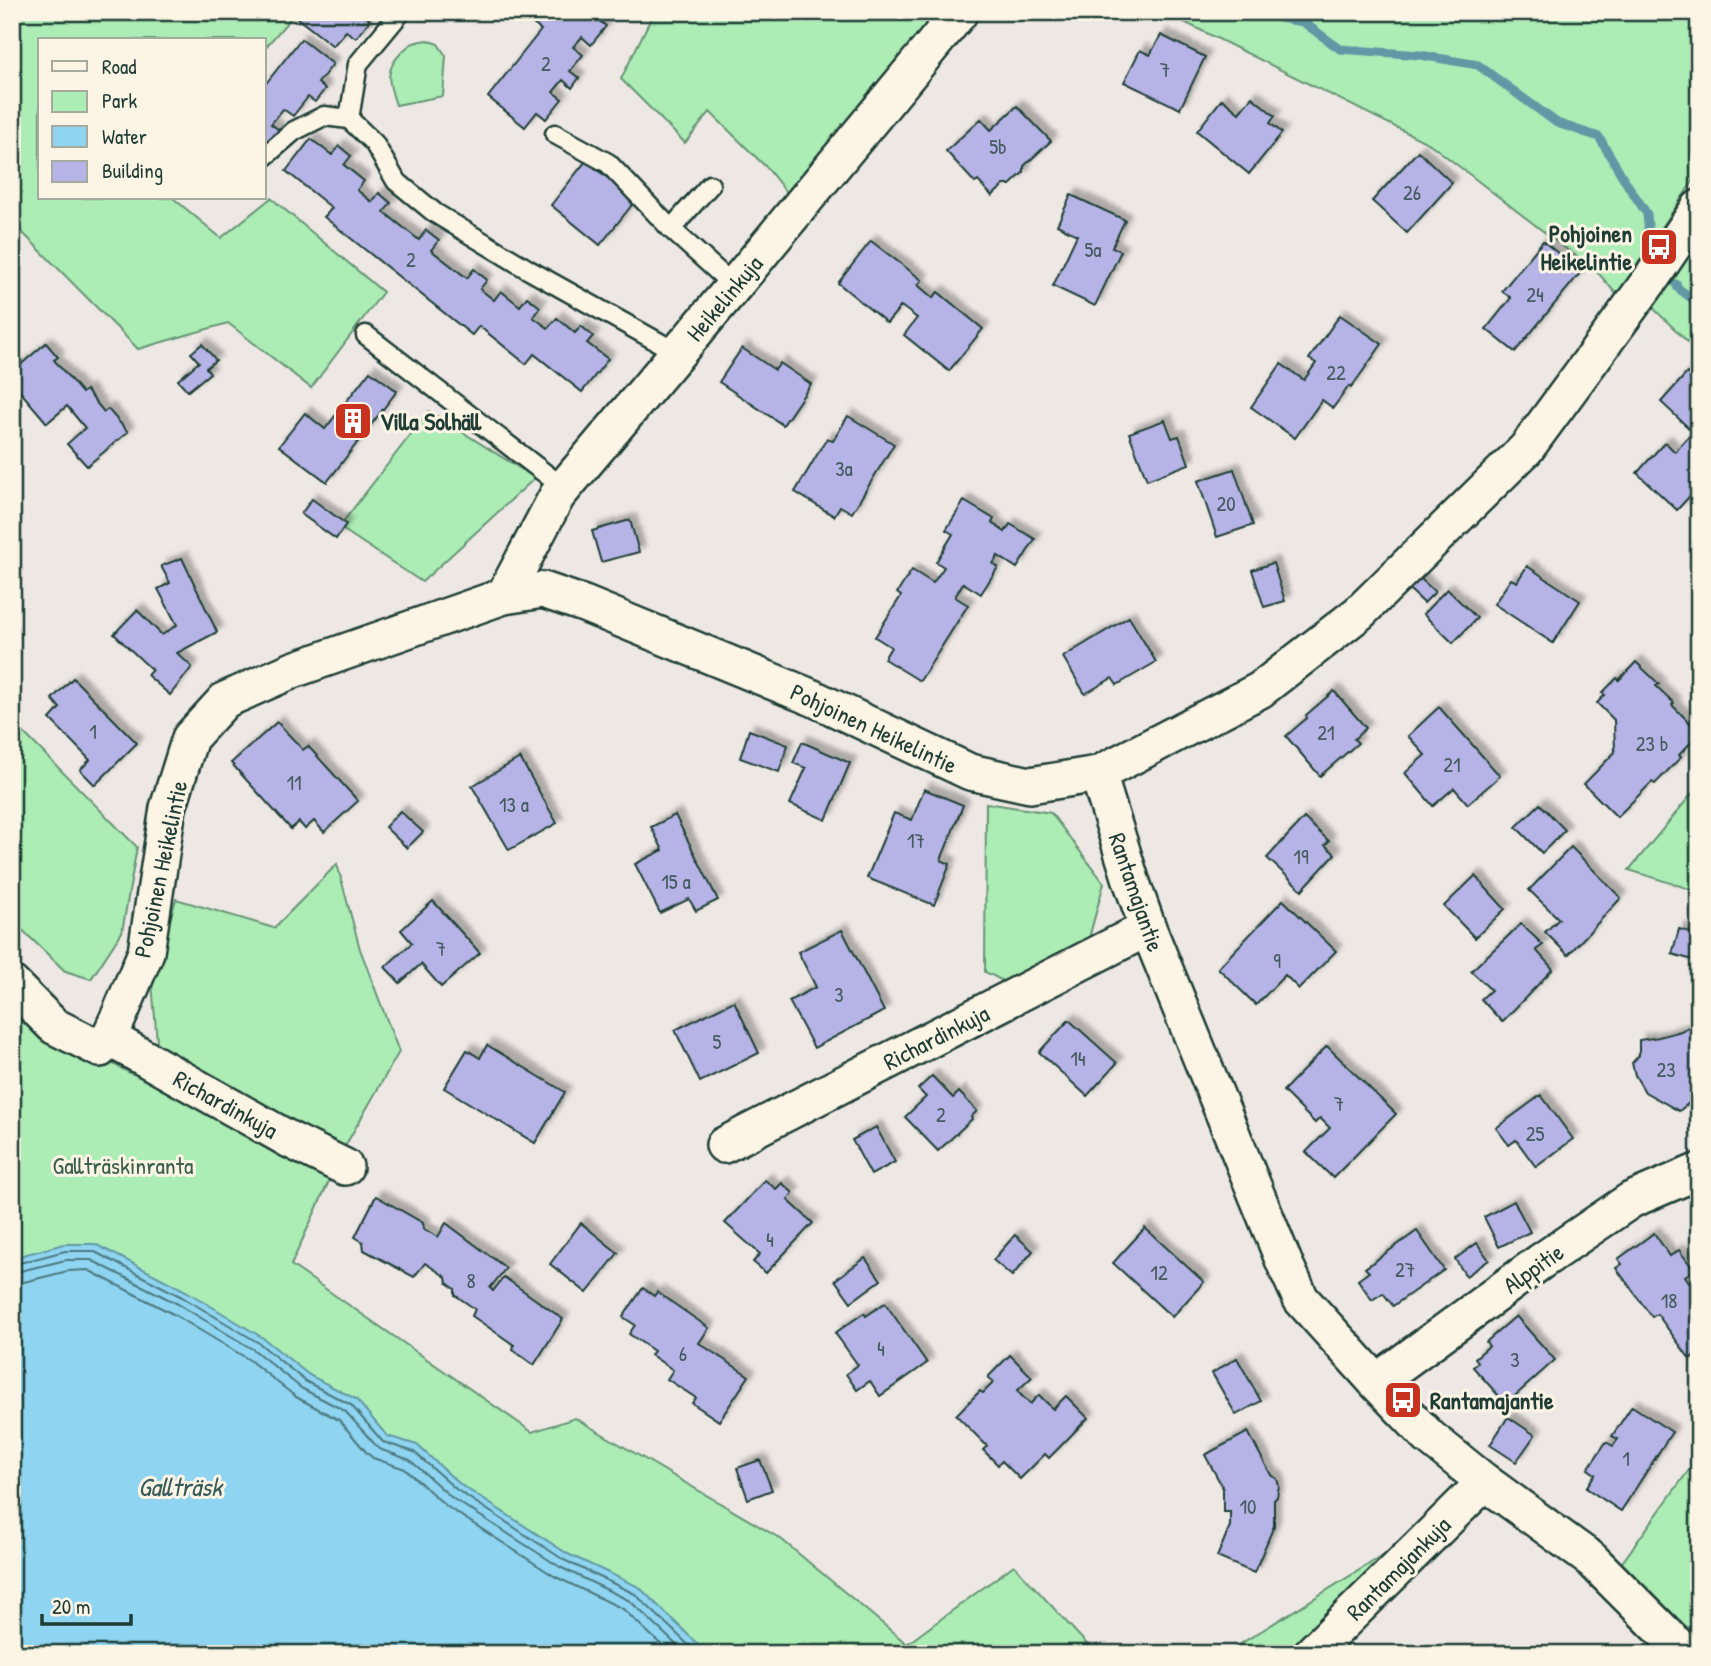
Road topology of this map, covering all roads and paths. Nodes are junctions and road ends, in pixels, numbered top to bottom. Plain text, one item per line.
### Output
1 (401, 12) edge
2 (960, 12) edge
3 (349, 119) junction
4 (555, 134) dead end
5 (266, 155) edge
6 (710, 185) dead end
7 (1699, 208) edge
8 (671, 229) junction
9 (734, 286) junction
10 (366, 335) dead end
11 (678, 353) junction
12 (564, 488) junction
13 (504, 596) junction
14 (1098, 774) junction
15 (1148, 928) junction
16 (12, 984) edge
17 (104, 1044) junction
18 (724, 1145) dead end
19 (345, 1167) dead end
20 (1699, 1171) edge
21 (1376, 1382) junction
22 (1485, 1482) junction
23 (1311, 1654) edge
24 (1686, 1654) edge

1 - 3 lane
2 - 9 street, Heikelinkuja
3 - 5 lane
3 - 11 lane
4 - 8 lane
6 - 8 lane
7 - 14 street, Pohjoinen Heikelintie
8 - 9 lane
9 - 11 street, Heikelinkuja
10 - 12 lane
11 - 12 street, Heikelinkuja
12 - 13 street, Heikelinkuja
13 - 14 street, Pohjoinen Heikelintie
13 - 17 street, Pohjoinen Heikelintie
14 - 15 street, Rantamajantie
15 - 18 street, Richardinkuja
15 - 21 street, Rantamajantie
16 - 17 street, Richardinkuja
17 - 19 street, Richardinkuja
20 - 21 street, Alppitie
21 - 22 street, Rantamajantie
22 - 23 street, Rantamajankuja
22 - 24 street, Rantamajantie

